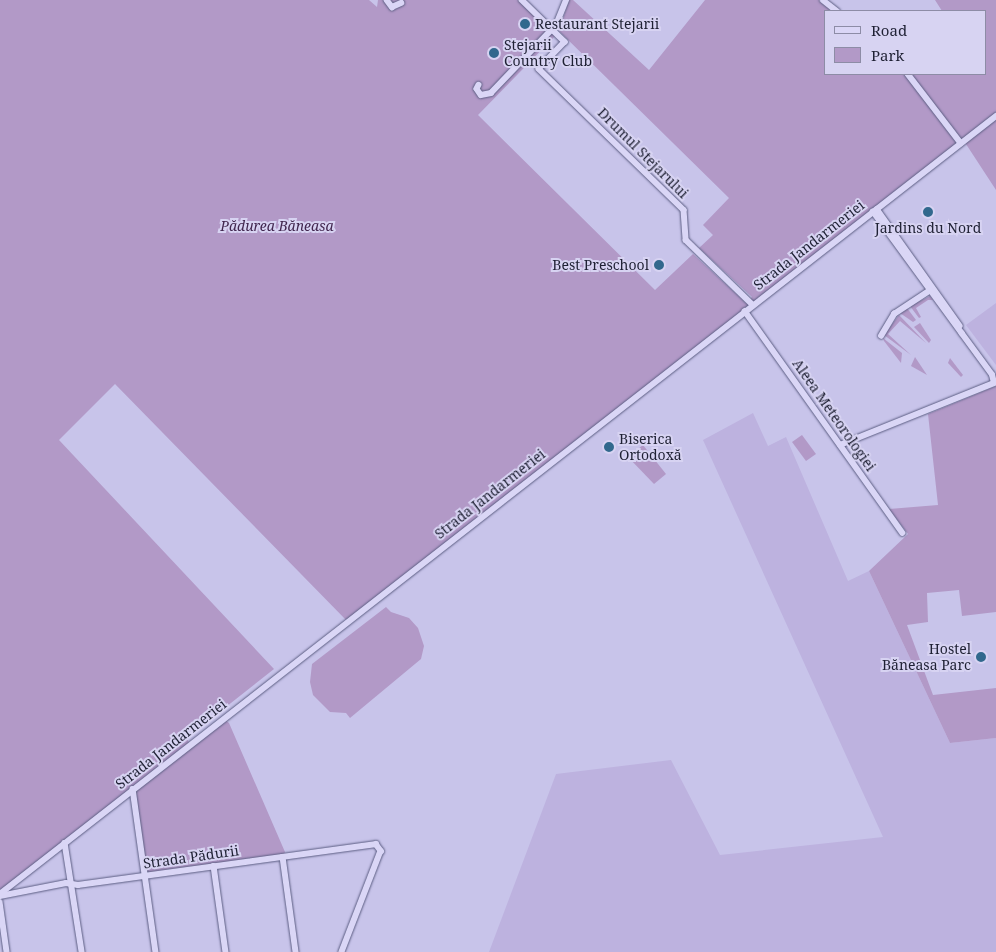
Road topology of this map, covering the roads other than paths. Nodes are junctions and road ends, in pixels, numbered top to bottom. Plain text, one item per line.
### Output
1 (387, 0) edge
2 (522, 0) edge
3 (566, 0) edge
4 (823, 0) edge
5 (401, 3) dead end
6 (836, 10) edge
7 (552, 30) junction
8 (909, 75) edge
9 (479, 85) dead end
10 (996, 116) edge
11 (961, 143) junction
12 (875, 210) junction
13 (929, 291) junction
14 (753, 305) junction
15 (745, 311) junction
16 (960, 326) dead end
17 (881, 336) dead end
18 (840, 445) junction
19 (903, 533) dead end
20 (134, 790) junction
21 (65, 843) junction
22 (283, 857) junction
23 (214, 866) junction
24 (145, 875) junction
25 (72, 885) junction
26 (0, 895) edge
27 (0, 902) edge
28 (7, 952) edge
29 (82, 952) edge
30 (156, 952) edge
31 (226, 952) edge
32 (296, 952) edge
33 (342, 952) edge

1 - 5 street
2 - 7 street
3 - 7 street
4 - 6 street
7 - 9 street
7 - 14 street, Drumul Stejarului
8 - 11 street
10 - 11 street, Strada Jandarmeriei
11 - 12 street, Strada Jandarmeriei
12 - 13 street
12 - 14 street, Strada Jandarmeriei
12 - 16 street
13 - 17 street
13 - 18 street
14 - 15 street, Strada Jandarmeriei
15 - 18 street, Aleea Meteorologiei
15 - 20 street, Strada Jandarmeriei
18 - 19 street, Aleea Meteorologiei
20 - 21 street, Strada Jandarmeriei
20 - 24 street
21 - 25 street
21 - 26 street, Strada Jandarmeriei
22 - 23 street, Strada Pădurii
22 - 32 street
22 - 33 street, Strada Pădurii
23 - 24 street, Strada Pădurii
23 - 31 street
24 - 25 street, Strada Pădurii
24 - 30 street
25 - 26 street, Strada Pădurii
25 - 29 street
27 - 28 street

